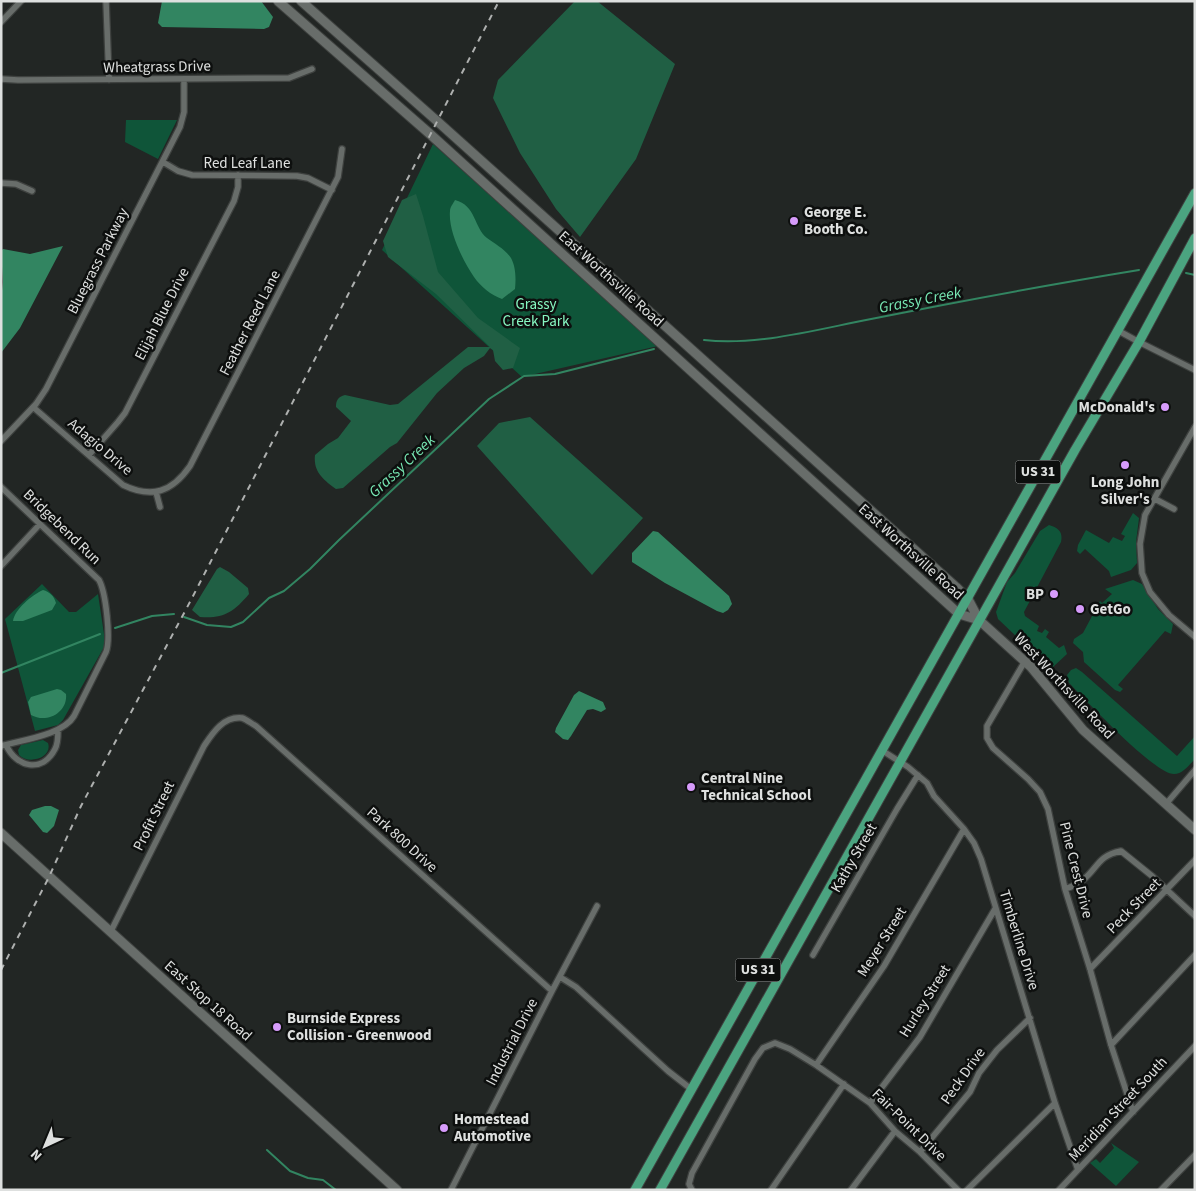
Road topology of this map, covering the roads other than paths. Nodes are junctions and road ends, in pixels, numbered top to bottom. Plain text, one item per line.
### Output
1 (21, 1) edge
2 (106, 1) edge
3 (278, 1) edge
4 (301, 1) edge
5 (1, 22) edge
6 (312, 69) dead end
7 (1, 79) edge
8 (184, 79) junction
9 (109, 80) junction
10 (342, 149) dead end
11 (163, 162) junction
12 (238, 175) junction
13 (1, 183) edge
14 (332, 190) junction
15 (32, 191) dead end
16 (1195, 193) edge
17 (1195, 238) edge
18 (1117, 330) junction
19 (1139, 342) junction
20 (1195, 370) edge
21 (33, 407) junction
22 (1195, 427) edge
23 (1, 441) edge
24 (89, 455) junction
25 (1, 487) edge
26 (156, 492) junction
27 (1155, 498) junction
28 (160, 507) dead end
29 (1174, 509) dead end
30 (40, 524) junction
31 (1, 566) edge
32 (968, 599) junction
33 (959, 614) junction
34 (979, 620) junction
35 (1195, 637) edge
36 (1025, 661) junction
37 (230, 720) joint
38 (58, 730) junction
39 (4, 746) edge
40 (883, 751) junction
41 (900, 762) junction
42 (1195, 770) edge
43 (918, 775) junction
44 (1166, 804) junction
45 (964, 829) junction
46 (1195, 830) edge
47 (1, 833) edge
48 (1195, 860) edge
49 (1065, 889) junction
50 (1167, 890) junction
51 (597, 906) dead end
52 (995, 909) junction
53 (1195, 916) edge
54 (111, 931) junction
55 (813, 955) dead end
56 (1195, 956) edge
57 (1090, 969) junction
58 (560, 976) junction
59 (552, 991) junction
60 (1030, 1018) junction
61 (1111, 1045) junction
62 (1195, 1046) edge
63 (816, 1065) junction
64 (844, 1084) junction
65 (691, 1089) junction
66 (870, 1103) junction
67 (1055, 1103) junction
68 (1133, 1112) junction
69 (895, 1131) junction
70 (920, 1152) junction
71 (1195, 1154) edge
72 (1078, 1170) junction
73 (397, 1190) edge
74 (451, 1190) edge
75 (635, 1190) edge
76 (660, 1190) edge
77 (692, 1190) edge
78 (771, 1190) edge
79 (851, 1190) edge
80 (958, 1190) edge
81 (967, 1190) edge
82 (1059, 1190) edge
83 (1161, 1190) edge

1 - 5 street
2 - 9 street
3 - 33 main road, East Worthsville Road
4 - 32 main road, East Worthsville Road
6 - 8 street, Wheatgrass Drive
7 - 9 street, Wheatgrass Drive
8 - 9 street, Wheatgrass Drive
8 - 11 street, Bluegrass Parkway
10 - 14 street, Feather Reed Lane
11 - 12 street, Red Leaf Lane
11 - 21 street, Bluegrass Parkway
12 - 14 street, Red Leaf Lane
12 - 24 street, Elijah Blue Drive
13 - 15 street
14 - 26 street, Feather Reed Lane
16 - 18 main road, US 31
17 - 19 main road, US 31
18 - 19 street
18 - 32 main road, US 31
19 - 20 street
19 - 34 main road, US 31
21 - 23 street, Bluegrass Parkway
21 - 24 street, Adagio Drive
22 - 27 street
24 - 26 street, Adagio Drive
25 - 30 street, Bridgebend Run
26 - 28 street
27 - 29 street
27 - 35 street
30 - 31 street
30 - 38 street, Bridgebend Run
32 - 33 main road, US 31
32 - 34 main road, East Worthsville Road
33 - 34 main road, East Worthsville Road
33 - 40 main road, US 31
34 - 36 main road, West Worthsville Road
34 - 41 main road, US 31
36 - 44 main road, West Worthsville Road
36 - 49 street, Pine Crest Drive
37 - 54 street, Profit Street
37 - 59 street, Park 800 Drive
38 - 39 street
38 - 39 street
40 - 41 street, Timberline Drive
40 - 65 main road, US 31
41 - 43 street, Timberline Drive
41 - 76 main road, US 31
42 - 44 street
43 - 45 street, Timberline Drive
43 - 55 street, Kathy Street
44 - 46 main road, West Worthsville Road
45 - 52 street, Timberline Drive
45 - 63 street, Meyer Street
47 - 54 main road, East Stop 18 Road
48 - 50 street, Peck Street
49 - 50 street
49 - 57 street, Pine Crest Drive
50 - 53 street
50 - 57 street, Peck Street
51 - 58 street, Industrial Drive
52 - 60 street, Timberline Drive
52 - 66 street, Hurley Street
54 - 73 main road, East Stop 18 Road
56 - 61 street
57 - 61 street, Pine Crest Drive
58 - 59 street, Industrial Drive
58 - 65 street
59 - 74 street, Industrial Drive
60 - 67 street, Timberline Drive
60 - 70 street, Peck Drive
61 - 68 street, Pine Crest Drive
62 - 68 street, Meridian Street South
63 - 64 street, Fair-Point Drive
63 - 77 street
64 - 66 street, Fair-Point Drive
64 - 78 street
65 - 75 main road, US 31
66 - 69 street, Fair-Point Drive
67 - 72 street, Timberline Drive
67 - 81 street
68 - 72 street, Meridian Street South
69 - 70 street, Fair-Point Drive
69 - 79 street
70 - 80 street, Fair-Point Drive
71 - 83 street
72 - 82 street, Meridian Street South

